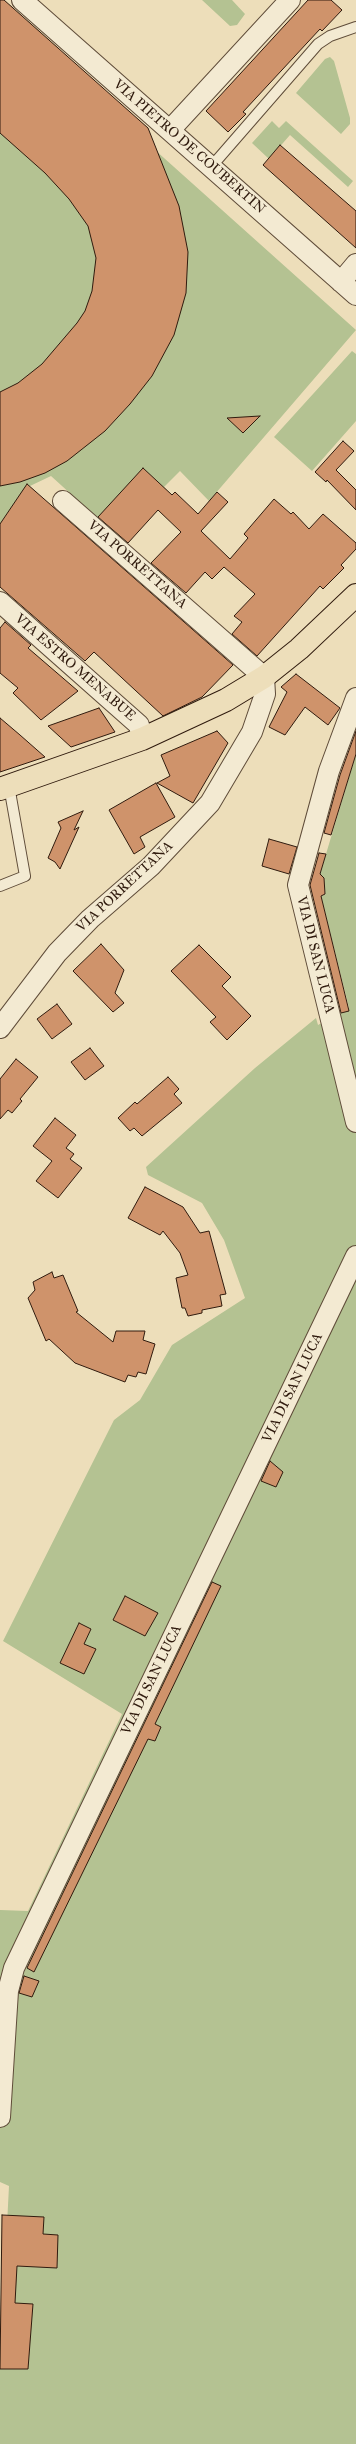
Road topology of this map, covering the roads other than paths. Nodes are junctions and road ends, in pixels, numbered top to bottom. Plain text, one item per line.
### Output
1 (22, 0) edge
2 (284, 2) edge
3 (356, 27) edge
4 (170, 130) junction
5 (211, 167) junction
6 (356, 264) edge
7 (341, 282) junction
8 (356, 295) edge
9 (63, 501) dead end
10 (356, 595) edge
11 (0, 602) edge
12 (264, 676) junction
13 (356, 698) edge
14 (142, 739) junction
15 (4, 787) edge
16 (0, 886) edge
17 (0, 1028) edge
18 (356, 1122) edge
19 (356, 1256) edge
20 (0, 2117) edge

1 - 4 street, VIA PIETRO DE COUBERTIN
2 - 4 street
3 - 5 lane
4 - 5 street, VIA PIETRO DE COUBERTIN
5 - 7 street, VIA PIETRO DE COUBERTIN
6 - 7 street
7 - 8 street, VIA PIETRO DE COUBERTIN
9 - 12 street, VIA PORRETTANA
10 - 12 main road
11 - 14 street, VIA ESTRO MENABUE
12 - 14 main road
12 - 17 street, VIA PORRETTANA
13 - 18 street, VIA DI SAN LUCA
14 - 15 main road
15 - 16 lane
19 - 20 street, VIA DI SAN LUCA

